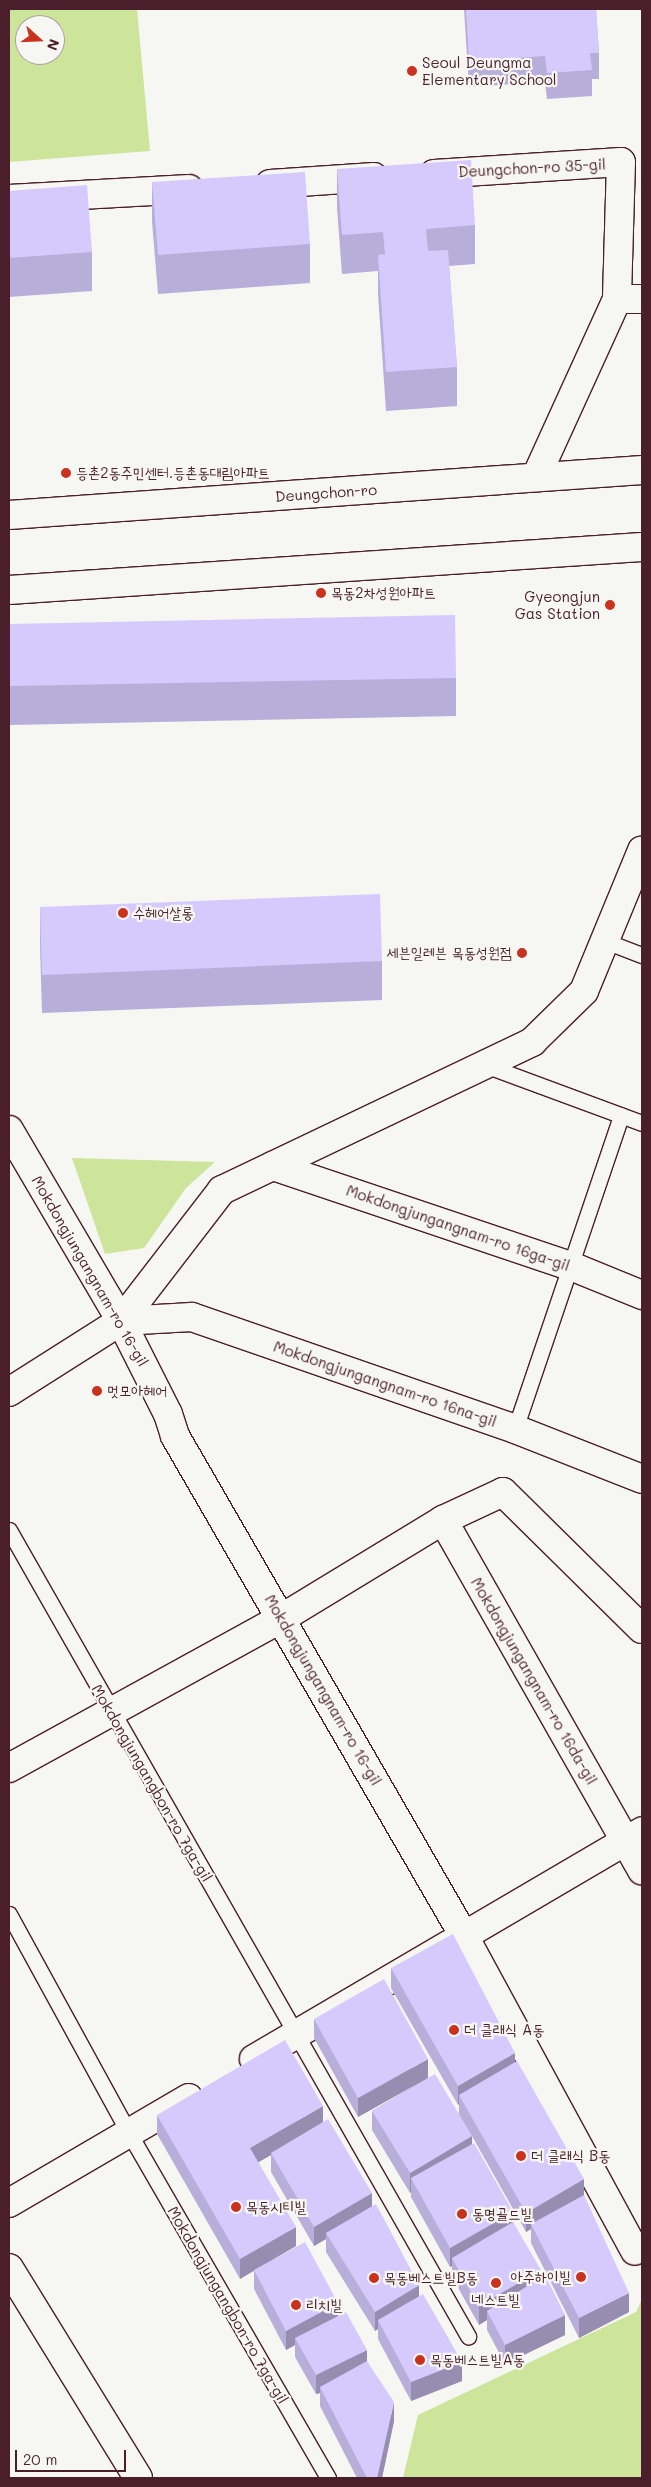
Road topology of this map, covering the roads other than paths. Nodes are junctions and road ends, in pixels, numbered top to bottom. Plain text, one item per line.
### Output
1 (245, 185) edge
2 (215, 187) edge
3 (9, 200) edge
4 (630, 299) edge
5 (642, 470) edge
6 (536, 477) junction
7 (9, 515) edge
8 (642, 547) edge
9 (9, 590) edge
10 (642, 850) edge
11 (605, 941) junction
12 (642, 955) edge
13 (485, 1065) junction
14 (621, 1115) junction
15 (642, 1123) edge
16 (9, 1130) edge
17 (273, 1166) junction
18 (570, 1266) junction
19 (642, 1295) edge
20 (122, 1321) junction
21 (9, 1392) edge
22 (515, 1429) junction
23 (642, 1479) edge
24 (443, 1520) junction
25 (9, 1530) edge
26 (282, 1618) junction
27 (642, 1629) edge
28 (112, 1712) junction
29 (9, 1768) edge
30 (634, 1836) edge
31 (642, 1870) edge
32 (9, 1914) edge
33 (464, 1936) junction
34 (295, 2035) junction
35 (129, 2133) junction
36 (9, 2203) edge
37 (635, 2251) dead end
38 (9, 2268) edge
39 (468, 2336) dead end
40 (138, 2478) edge
41 (328, 2478) edge

1 - 4 street, Deungchon-ro 35-gil
2 - 3 street
4 - 6 street, Deungchon-ro 35-gil
5 - 6 street, Deungchon-ro
6 - 7 street, Deungchon-ro
8 - 9 street
10 - 11 street
11 - 12 lane
11 - 13 street
13 - 14 lane
13 - 17 street
14 - 15 lane
14 - 18 lane
16 - 20 street, Mokdongjungangnam-ro 16-gil
17 - 18 street, Mokdongjungangnam-ro 16ga-gil
17 - 20 street
18 - 19 street, Mokdongjungangnam-ro 16ga-gil
18 - 22 lane
20 - 21 street
20 - 22 street, Mokdongjungangnam-ro 16na-gil
20 - 26 street, Mokdongjungangnam-ro 16-gil
22 - 23 street, Mokdongjungangnam-ro 16na-gil
24 - 26 street
24 - 27 street
24 - 30 street, Mokdongjungangnam-ro 16da-gil
25 - 28 lane, Mokdongjungangbon-ro 7ga-gil
26 - 28 street
26 - 33 street, Mokdongjungangnam-ro 16-gil
28 - 29 street
28 - 34 lane, Mokdongjungangbon-ro 7ga-gil
30 - 31 street, Mokdongjungangnam-ro 16da-gil
30 - 33 street
32 - 35 lane, Mokdongjungangbon-ro 7ga-gil
33 - 34 street
33 - 37 street, Mokdongjungangnam-ro 16-gil
34 - 35 street
34 - 39 lane, Mokdongjungangbon-ro 7ga-gil
35 - 36 street
35 - 41 lane, Mokdongjungangbon-ro 7ga-gil
38 - 40 street

